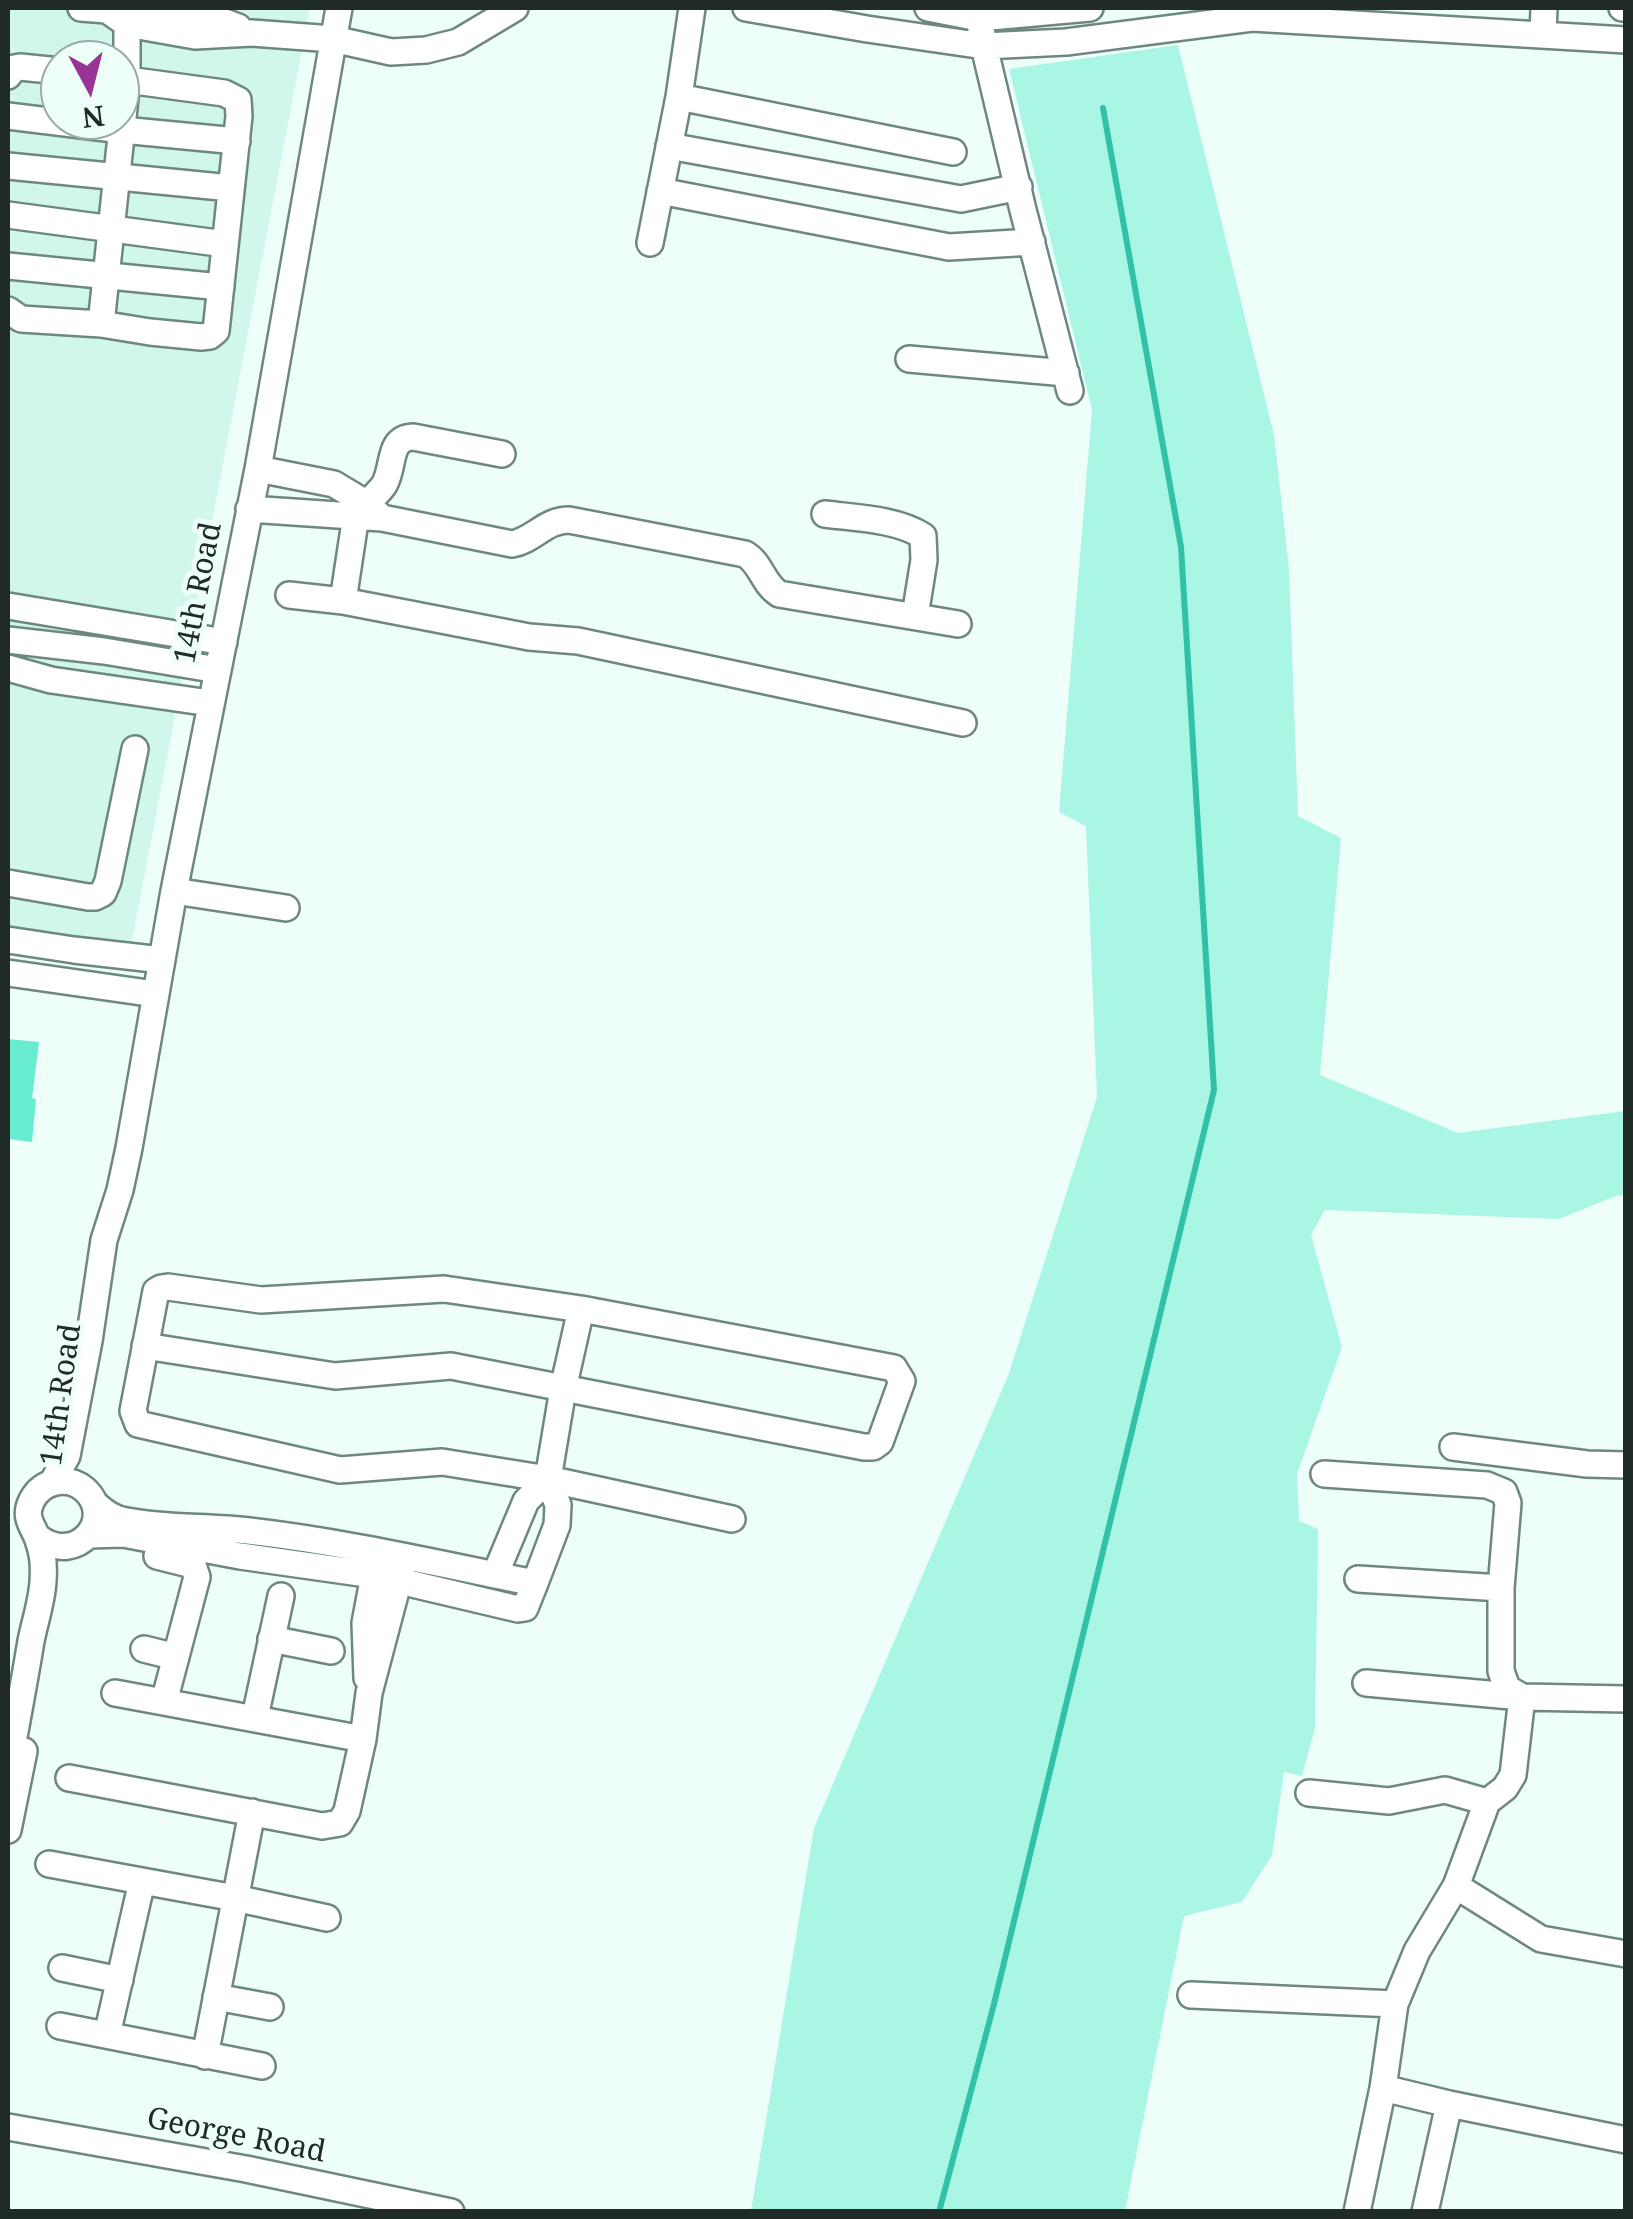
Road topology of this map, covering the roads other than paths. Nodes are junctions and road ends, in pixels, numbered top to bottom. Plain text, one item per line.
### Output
1 (81, 8) edge
2 (338, 8) edge
3 (516, 8) edge
4 (692, 8) edge
5 (746, 8) edge
6 (928, 8) edge
7 (1090, 8) edge
8 (1544, 8) edge
9 (124, 11) edge
10 (980, 18) junction
11 (1543, 34) junction
12 (333, 39) junction
13 (124, 40) edge
14 (1626, 40) edge
15 (984, 46) junction
16 (40, 68) edge
17 (8, 76) edge
18 (140, 81) edge
19 (679, 97) junction
20 (8, 116) edge
21 (40, 120) edge
22 (140, 132) edge
23 (121, 140) edge
24 (236, 140) junction
25 (670, 146) junction
26 (953, 152) dead end
27 (8, 166) edge
28 (116, 178) junction
29 (232, 188) junction
30 (660, 192) junction
31 (1021, 198) junction
32 (8, 214) edge
33 (111, 228) junction
34 (1032, 242) junction
35 (650, 243) dead end
36 (226, 244) junction
37 (8, 266) edge
38 (106, 276) junction
39 (221, 287) junction
40 (8, 310) edge
41 (101, 324) junction
42 (909, 359) dead end
43 (502, 454) dead end
44 (258, 469) junction
45 (249, 509) junction
46 (368, 512) junction
47 (825, 514) dead end
48 (290, 594) dead end
49 (343, 601) junction
50 (8, 606) edge
51 (914, 616) junction
52 (958, 624) dead end
53 (8, 640) edge
54 (224, 642) junction
55 (8, 668) edge
56 (218, 670) junction
57 (210, 703) junction
58 (963, 723) dead end
59 (134, 750) dead end
60 (8, 883) edge
61 (174, 890) junction
62 (286, 908) dead end
63 (8, 940) edge
64 (74, 950) junction
65 (162, 960) junction
66 (8, 972) edge
67 (71, 981) junction
68 (155, 994) junction
69 (120, 1190) junction
70 (580, 1310) junction
71 (145, 1346) junction
72 (563, 1389) junction
73 (1453, 1447) dead end
74 (1626, 1465) edge
75 (1324, 1474) dead end
76 (548, 1480) junction
77 (52, 1482) junction
78 (89, 1496) junction
79 (732, 1520) dead end
80 (39, 1538) junction
81 (79, 1541) junction
82 (132, 1551) dead end
83 (241, 1553) junction
84 (389, 1566) junction
85 (495, 1575) junction
86 (1358, 1579) dead end
87 (535, 1583) junction
88 (1501, 1588) junction
89 (281, 1596) dead end
90 (271, 1640) junction
91 (144, 1649) dead end
92 (331, 1651) dead end
93 (176, 1657) junction
94 (1366, 1683) dead end
95 (115, 1692) dead end
96 (1522, 1697) junction
97 (1626, 1699) edge
98 (164, 1702) junction
99 (256, 1717) junction
100 (363, 1739) junction
101 (8, 1769) edge
102 (69, 1778) dead end
103 (1309, 1794) dead end
104 (1487, 1802) junction
105 (252, 1812) junction
106 (8, 1830) edge
107 (49, 1864) dead end
108 (142, 1881) junction
109 (1456, 1886) junction
110 (234, 1898) junction
111 (328, 1918) dead end
112 (1626, 1954) edge
113 (62, 1968) dead end
114 (120, 1980) junction
115 (1191, 1995) dead end
116 (216, 1996) junction
117 (1396, 2004) junction
118 (270, 2007) dead end
119 (60, 2026) dead end
120 (107, 2035) junction
121 (205, 2056) junction
122 (262, 2066) dead end
123 (1383, 2088) junction
124 (1449, 2104) junction
125 (8, 2127) edge
126 (1626, 2140) edge
127 (1361, 2206) edge
128 (451, 2212) edge
129 (1425, 2212) edge

1 - 9 street
2 - 12 street, 14th Road
3 - 12 street
4 - 19 street
5 - 15 street
6 - 10 street
7 - 10 street
8 - 11 street
9 - 12 street
9 - 13 street
10 - 15 street
11 - 14 street
11 - 15 street
12 - 44 street, 14th Road
15 - 31 street
16 - 17 street
18 - 24 street
19 - 25 street
19 - 26 street
20 - 21 street
22 - 24 street
23 - 28 street
24 - 29 street
25 - 30 street
25 - 31 street
27 - 28 street
28 - 29 street
28 - 33 street
29 - 36 street
30 - 34 street
30 - 35 street
31 - 34 street
32 - 33 street
33 - 36 street
33 - 38 street
34 - 42 street
36 - 39 street
37 - 38 street
38 - 39 street
38 - 41 street
39 - 41 street
40 - 41 street
43 - 46 street
44 - 45 street, 14th Road
44 - 46 street
45 - 46 street
45 - 54 street, 14th Road
46 - 49 street
46 - 51 street
47 - 51 street
48 - 49 street
49 - 58 street
50 - 54 street
51 - 52 street
53 - 56 street
54 - 56 street, 14th Road
55 - 57 street
56 - 57 street, 14th Road
57 - 61 street, 14th Road
59 - 60 street
61 - 62 street
61 - 65 street, 14th Road
63 - 64 street
64 - 65 street
64 - 67 street
65 - 68 street, 14th Road
66 - 67 street
67 - 68 street
68 - 69 street, 14th Road
69 - 77 street, 14th Road
69 - 78 street, 14th Road
70 - 71 street
70 - 72 street
70 - 72 street
71 - 72 street
71 - 76 street
72 - 76 street
73 - 74 street
75 - 88 street
76 - 79 street
76 - 85 street
76 - 87 street
77 - 78 street
77 - 80 street
78 - 81 street
78 - 83 street
80 - 81 street
80 - 101 street
81 - 83 street
81 - 106 street
82 - 93 street
83 - 84 street
84 - 85 street
84 - 87 street
84 - 100 street
85 - 87 street
86 - 88 street
88 - 96 street
89 - 90 street
90 - 92 street
90 - 99 street
91 - 93 street
93 - 98 street
94 - 96 street
95 - 98 street
96 - 97 street
96 - 104 street
98 - 99 street
99 - 100 street
100 - 105 street
102 - 105 street
103 - 104 street
104 - 109 street
105 - 110 street
107 - 108 street
108 - 110 street
108 - 114 street
109 - 112 street
109 - 117 street
110 - 111 street
110 - 116 street
113 - 114 street
114 - 120 street
115 - 117 street
116 - 118 street
116 - 121 street
117 - 123 street
119 - 120 street
120 - 121 street
121 - 122 street
123 - 124 street
123 - 127 street
124 - 126 street
124 - 129 street
125 - 128 street, George Road

